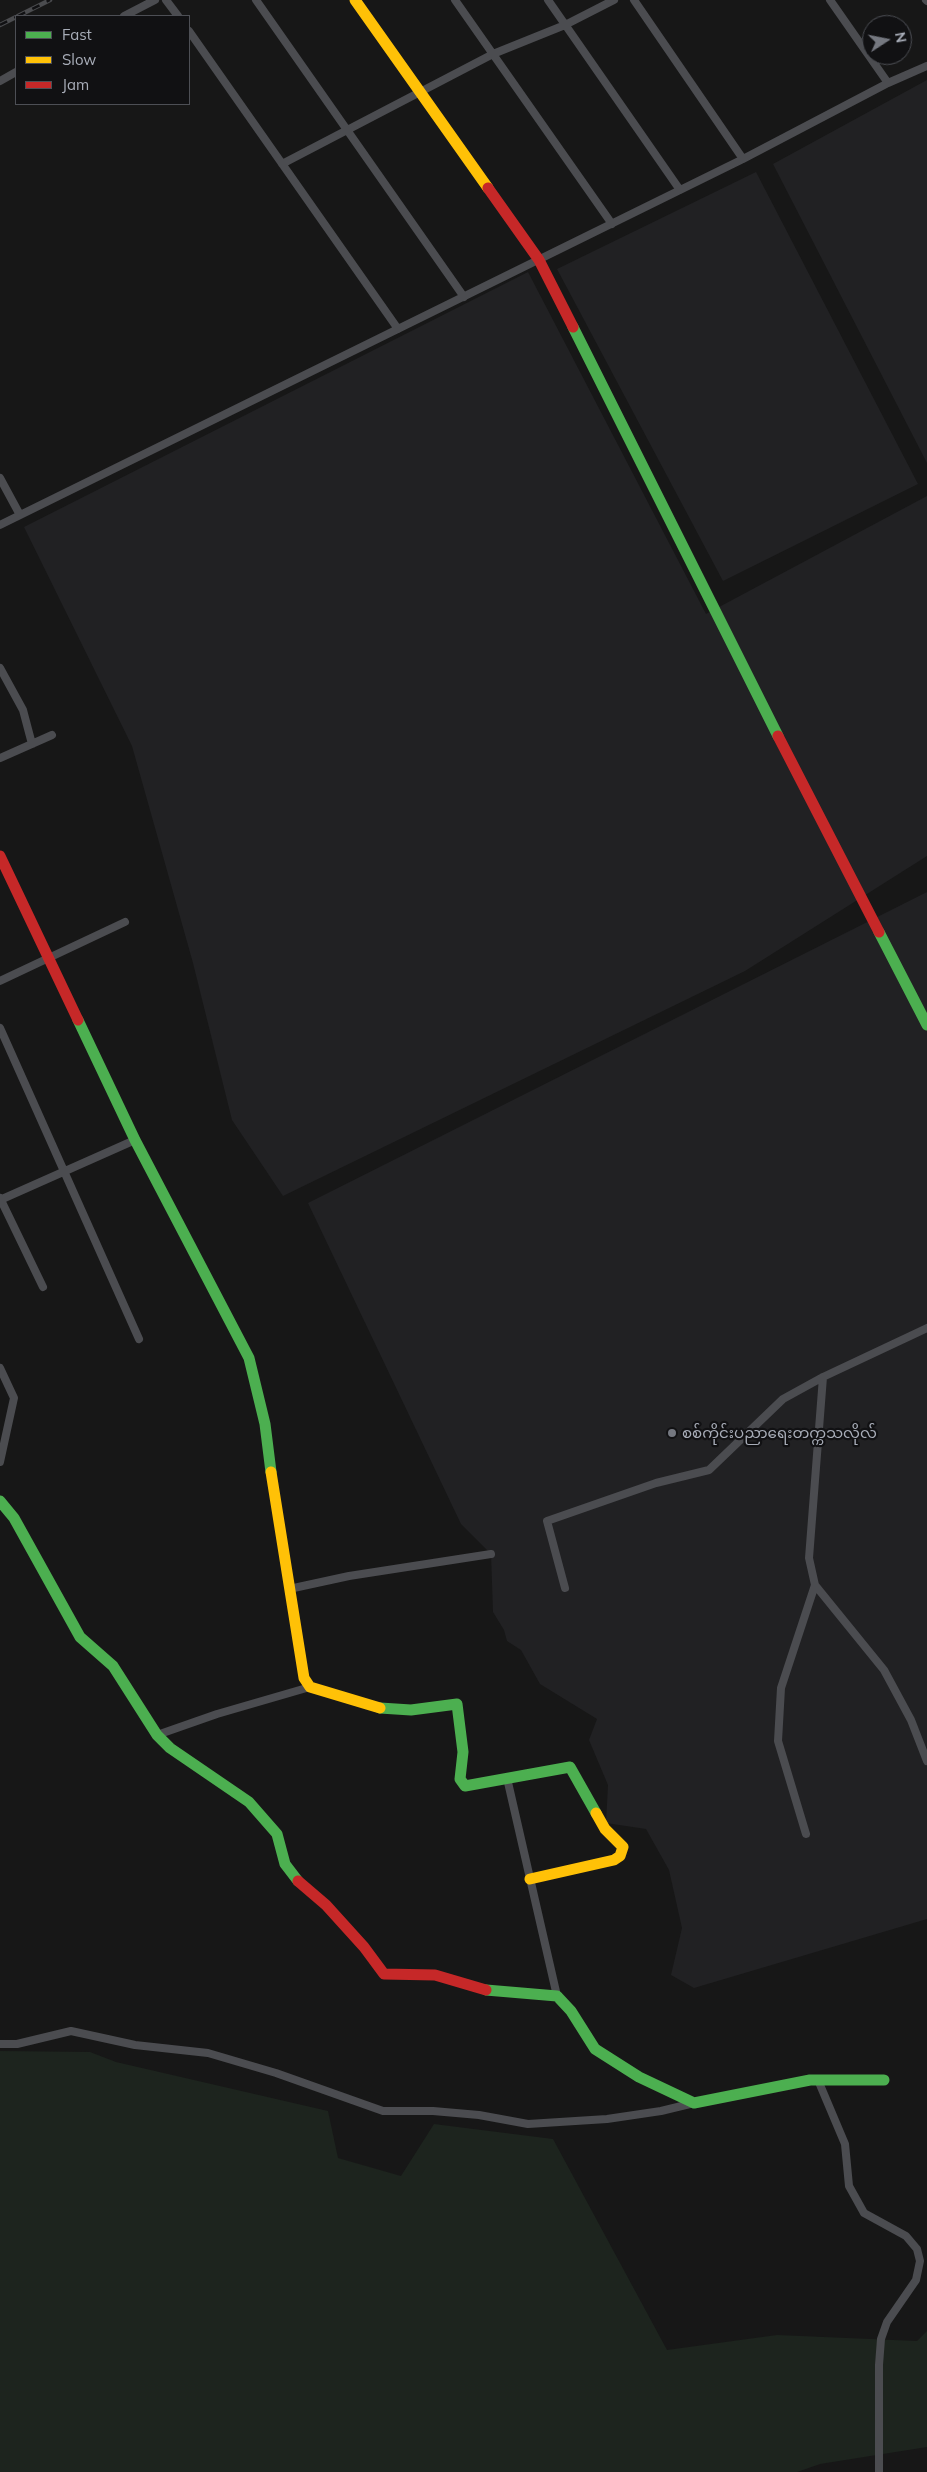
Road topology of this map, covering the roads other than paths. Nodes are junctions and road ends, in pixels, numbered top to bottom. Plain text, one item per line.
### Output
1 (155, 0) edge
2 (166, 0) edge
3 (256, 0) edge
4 (355, 0) edge
5 (455, 0) edge
6 (548, 0) edge
7 (614, 0) edge
8 (634, 0) edge
9 (830, 0) edge
10 (126, 15) edge
11 (177, 15) edge
12 (565, 25) junction
13 (190, 32) edge
14 (493, 54) junction
15 (927, 66) edge
16 (15, 73) edge
17 (0, 81) edge
18 (888, 83) junction
19 (421, 93) junction
20 (347, 132) junction
21 (743, 159) junction
22 (282, 164) junction
23 (680, 190) junction
24 (612, 224) junction
25 (538, 260) junction
26 (464, 297) junction
27 (398, 329) junction
28 (0, 478) edge
29 (20, 515) junction
30 (0, 525) edge
31 (0, 668) edge
32 (52, 735) dead end
33 (32, 744) junction
34 (0, 758) edge
35 (0, 856) edge
36 (125, 922) dead end
37 (49, 958) junction
38 (0, 981) edge
39 (927, 1025) edge
40 (0, 1028) edge
41 (135, 1140) junction
42 (65, 1173) junction
43 (0, 1199) edge
44 (43, 1287) dead end
45 (927, 1328) edge
46 (139, 1339) dead end
47 (0, 1368) edge
48 (823, 1377) junction
49 (0, 1462) edge
50 (0, 1501) edge
51 (491, 1554) dead end
52 (815, 1585) junction
53 (565, 1588) dead end
54 (289, 1589) junction
55 (310, 1687) junction
56 (157, 1735) junction
57 (927, 1761) edge
58 (507, 1778) junction
59 (806, 1834) dead end
60 (530, 1879) junction
61 (557, 1996) junction
62 (0, 2044) edge
63 (818, 2080) junction
64 (884, 2080) dead end
65 (694, 2103) junction
66 (878, 2472) edge

1 - 10 street
2 - 11 street
3 - 20 street
4 - 19 street
5 - 14 street
6 - 12 street
7 - 12 street
8 - 21 street
9 - 18 street
12 - 14 street
12 - 23 street
13 - 22 street
14 - 19 street
14 - 24 street
15 - 18 street
16 - 17 street
18 - 21 street
19 - 20 street
19 - 25 street
20 - 22 street
20 - 26 street
21 - 23 street
22 - 27 street
23 - 24 street
24 - 25 street
25 - 26 street
25 - 39 street
26 - 27 street
27 - 29 street
28 - 29 street
29 - 30 street
31 - 33 street
32 - 33 street
33 - 34 street
35 - 37 street
36 - 37 street
37 - 38 street
37 - 41 street
40 - 42 street
41 - 42 street
41 - 54 street
42 - 43 street
42 - 46 street
43 - 44 street
45 - 48 street
47 - 49 street
48 - 52 street
48 - 53 street
50 - 56 street
51 - 54 street
52 - 57 street
52 - 59 street
54 - 55 street
55 - 56 street
55 - 58 street
56 - 61 street
58 - 60 street
58 - 60 street
60 - 61 street
61 - 65 street
62 - 65 street
63 - 64 street
63 - 65 street
63 - 66 street

